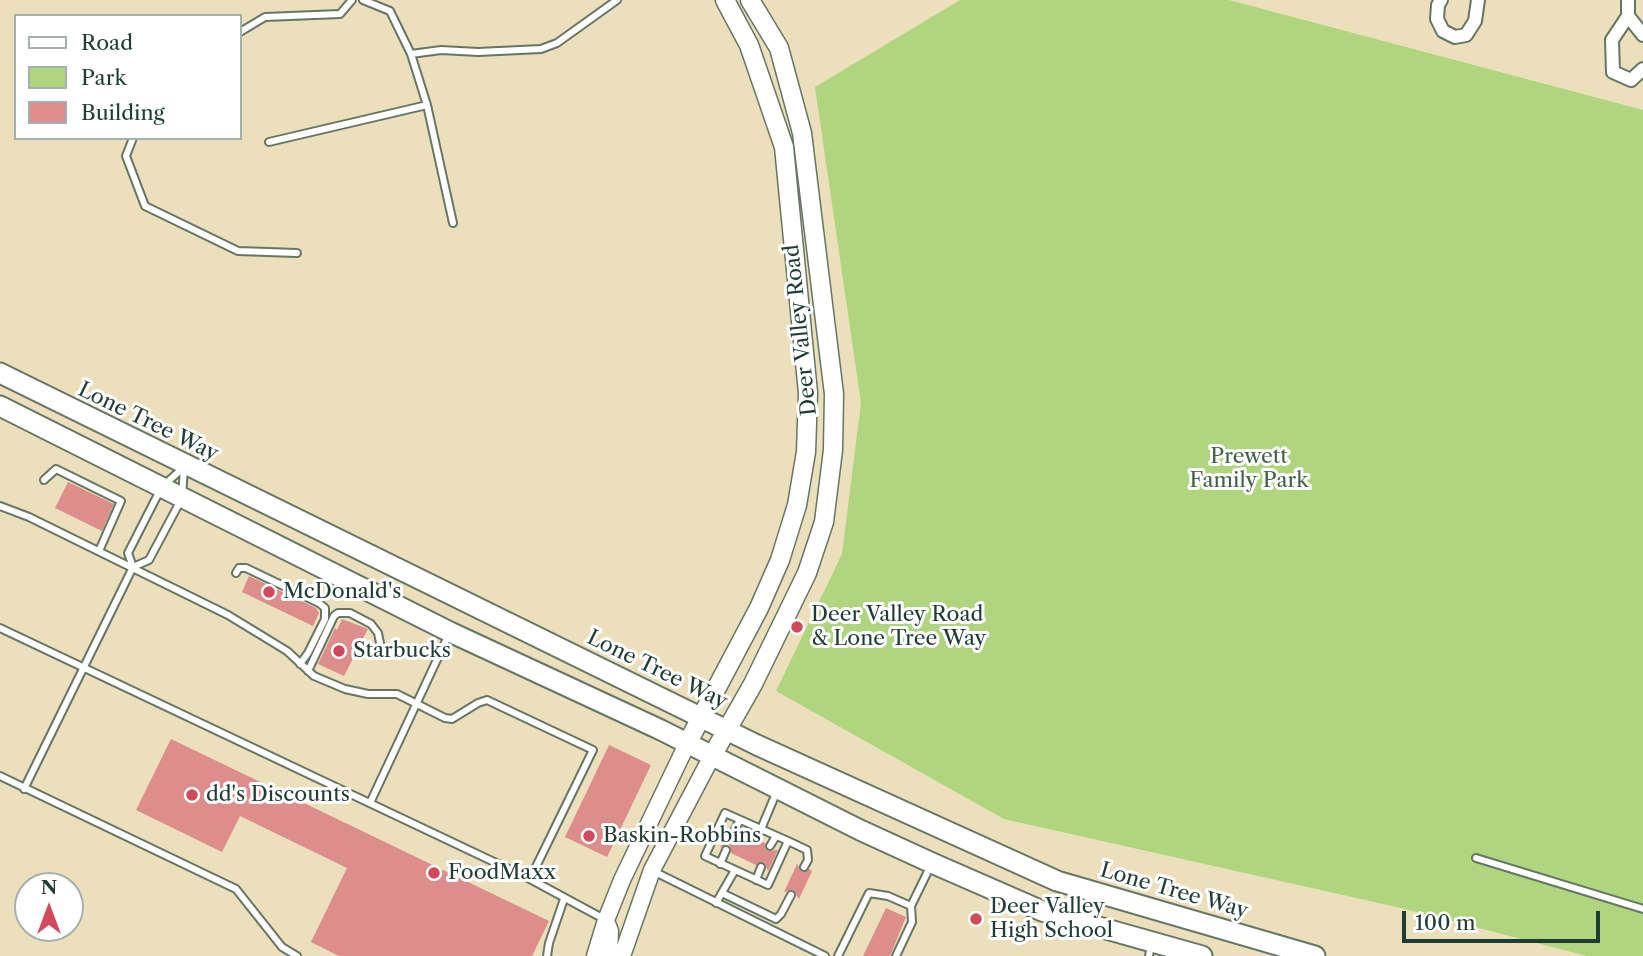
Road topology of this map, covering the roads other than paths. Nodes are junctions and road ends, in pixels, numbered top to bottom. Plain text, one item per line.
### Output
1 (352, 0) edge
2 (363, 0) edge
3 (617, 0) edge
4 (725, 0) edge
5 (750, 0) edge
6 (1441, 0) edge
7 (1478, 0) edge
8 (1628, 0) edge
9 (1628, 16) junction
10 (242, 31) edge
11 (1643, 35) edge
12 (411, 54) junction
13 (1643, 69) edge
14 (427, 105) junction
15 (132, 140) edge
16 (269, 142) dead end
17 (453, 223) dead end
18 (298, 253) dead end
19 (0, 373) edge
20 (0, 406) edge
21 (185, 466) junction
22 (44, 480) dead end
23 (162, 487) junction
24 (182, 498) junction
25 (0, 506) edge
26 (99, 551) junction
27 (133, 567) junction
28 (236, 573) dead end
29 (0, 628) edge
30 (450, 632) junction
31 (380, 648) dead end
32 (300, 664) junction
33 (82, 667) junction
34 (307, 671) junction
35 (418, 704) junction
36 (701, 717) junction
37 (727, 730) junction
38 (687, 744) junction
39 (712, 756) junction
40 (0, 776) edge
41 (24, 789) junction
42 (778, 789) junction
43 (370, 803) junction
44 (740, 820) junction
45 (735, 829) dead end
46 (761, 829) junction
47 (776, 836) junction
48 (788, 841) junction
49 (770, 846) dead end
50 (726, 850) dead end
51 (1476, 858) dead end
52 (720, 863) junction
53 (932, 863) junction
54 (761, 867) dead end
55 (804, 867) dead end
56 (652, 870) junction
57 (735, 870) junction
58 (530, 879) junction
59 (756, 880) junction
60 (722, 893) junction
61 (791, 895) dead end
62 (565, 899) junction
63 (716, 902) junction
64 (911, 906) junction
65 (1643, 909) edge
66 (606, 920) junction
67 (1150, 949) edge
68 (297, 956) edge
69 (547, 956) edge
70 (595, 956) edge
71 (609, 956) edge
72 (622, 956) edge
73 (825, 956) edge
74 (838, 956) edge
75 (896, 956) edge
76 (1202, 956) edge
77 (1315, 956) edge

1 - 10 lane
2 - 12 lane
3 - 12 lane
4 - 36 main road, Deer Valley Road
5 - 37 main road, Deer Valley Road
6 - 7 street
8 - 9 street
9 - 11 street
9 - 13 street
12 - 14 lane
14 - 16 lane
14 - 17 lane
15 - 18 lane
19 - 21 main road, Lone Tree Way
20 - 23 main road
21 - 23 lane
21 - 24 lane
21 - 36 main road, Lone Tree Way
22 - 26 lane
23 - 24 main road
23 - 27 lane
24 - 27 lane
24 - 30 main road
25 - 26 lane
26 - 27 lane
27 - 32 lane
27 - 33 lane
28 - 32 lane
29 - 33 lane
30 - 35 lane
30 - 38 main road
31 - 34 lane
32 - 34 lane
33 - 41 lane
33 - 43 lane
34 - 35 lane
35 - 43 lane
35 - 58 lane
36 - 37 main road, Lone Tree Way
36 - 38 main road, Deer Valley Road
37 - 39 main road, Deer Valley Road
37 - 77 main road, Lone Tree Way
38 - 39 main road
38 - 66 street, Deer Valley Road
39 - 42 main road
39 - 56 street, Deer Valley Road
40 - 41 lane
41 - 68 lane
42 - 46 lane
42 - 53 main road
43 - 58 lane
44 - 45 lane
44 - 46 lane
44 - 52 lane
46 - 47 lane
47 - 48 lane
47 - 49 lane
48 - 55 lane
48 - 59 lane
50 - 52 lane
51 - 65 lane
52 - 57 lane
53 - 64 lane
53 - 67 main road
54 - 59 lane
56 - 63 lane
56 - 72 street, Deer Valley Road
57 - 59 lane
57 - 60 lane
58 - 62 lane
60 - 61 lane
60 - 63 lane
62 - 66 lane
62 - 69 lane
63 - 73 lane
64 - 74 lane
64 - 75 lane
66 - 70 street, Deer Valley Road
66 - 71 street
67 - 76 main road

